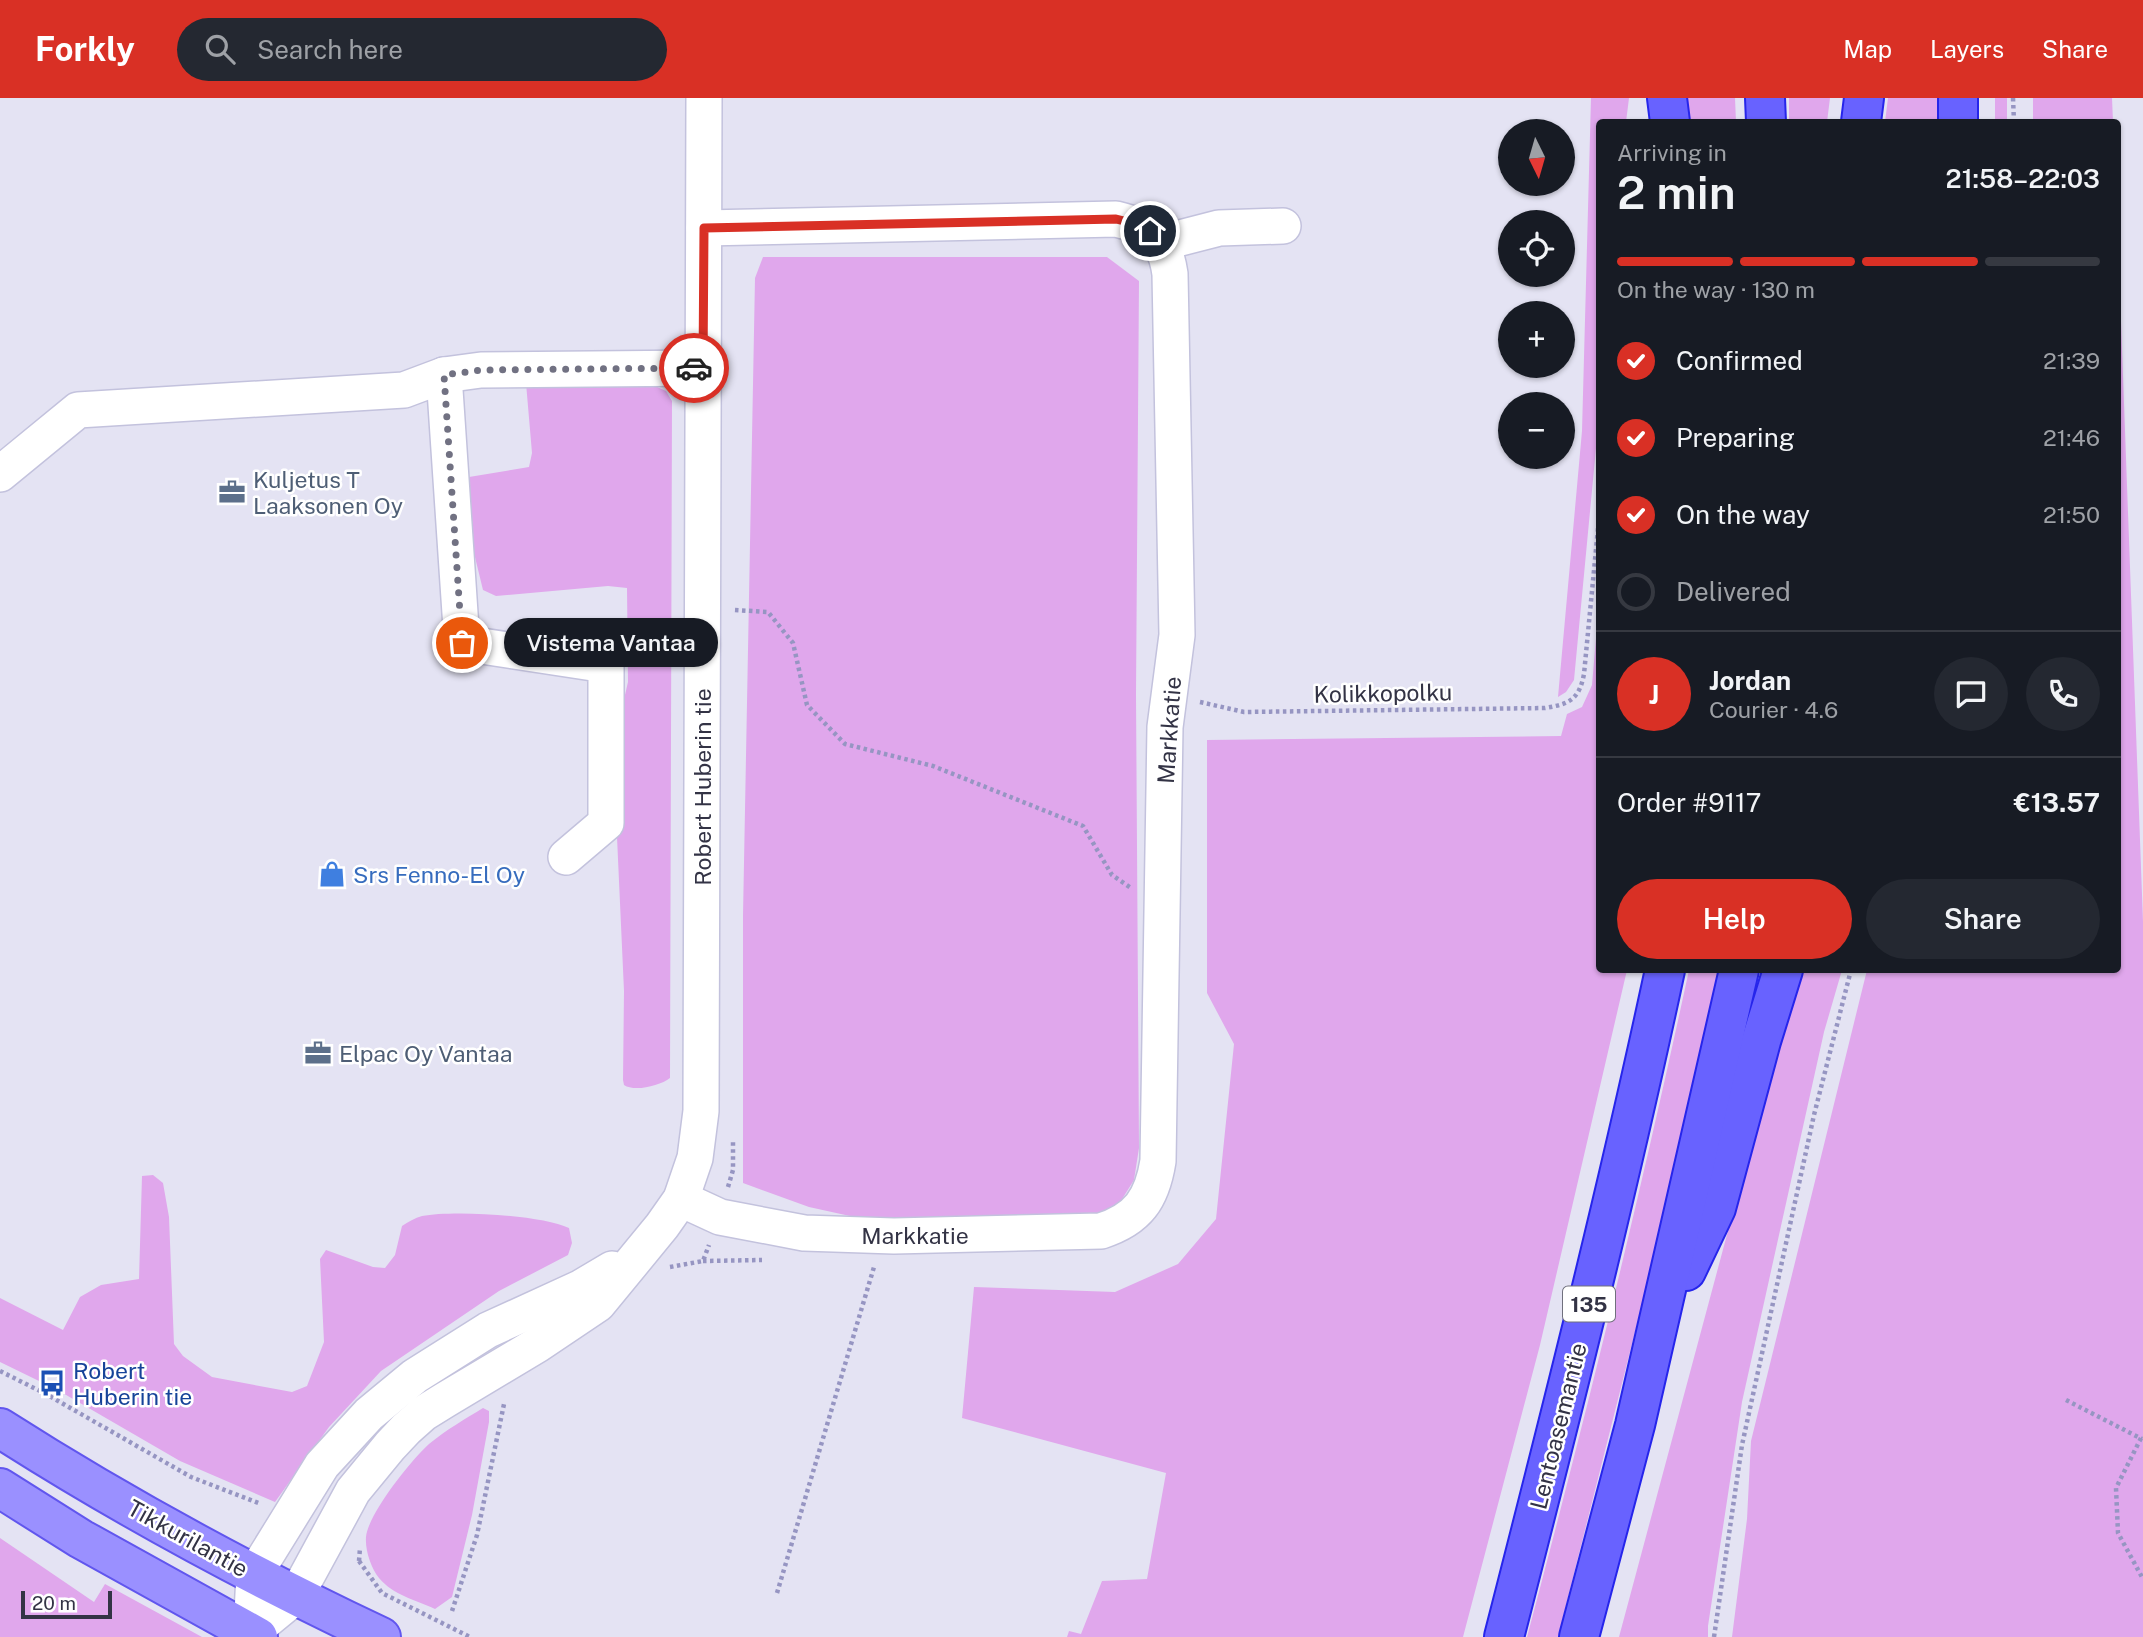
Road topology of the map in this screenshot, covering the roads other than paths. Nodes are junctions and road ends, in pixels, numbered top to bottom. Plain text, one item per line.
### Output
1 (704, 98) edge
2 (1667, 98) edge
3 (1765, 98) edge
4 (1864, 98) edge
5 (1958, 98) edge
6 (1670, 119) edge
7 (1766, 119) edge
8 (1861, 119) edge
9 (1958, 119) edge
10 (1283, 226) dead end
11 (704, 228) junction
12 (1161, 243) junction
13 (703, 368) junction
14 (444, 375) junction
15 (0, 474) edge
16 (566, 858) dead end
17 (1664, 973) edge
18 (1738, 973) edge
19 (1782, 973) edge
20 (681, 1199) junction
21 (642, 1251) junction
22 (1657, 1330) junction
23 (0, 1428) edge
24 (0, 1488) edge
25 (254, 1575) junction
26 (296, 1597) junction
27 (254, 1635) edge
28 (381, 1637) edge
29 (1504, 1637) edge
30 (1579, 1637) edge

1 - 11 street, Robert Huberin tie
2 - 6 highway
3 - 7 highway
4 - 8 highway
5 - 9 highway
10 - 12 street
11 - 12 street
11 - 13 street, Robert Huberin tie
12 - 20 street, Markkatie
13 - 14 street
13 - 20 street, Robert Huberin tie
14 - 15 street
14 - 16 street
17 - 29 highway, Lentoasemantie / 135
18 - 22 highway
19 - 22 highway
20 - 21 street, Robert Huberin tie
21 - 25 street, Robert Huberin tie
21 - 26 street, Robert Huberin tie
22 - 30 highway
23 - 25 main road, Tikkurilantie
24 - 27 main road
25 - 26 main road, Tikkurilantie
25 - 27 street, Robert Huberin tie
26 - 27 street, Robert Huberin tie
26 - 28 main road, Tikkurilantie

